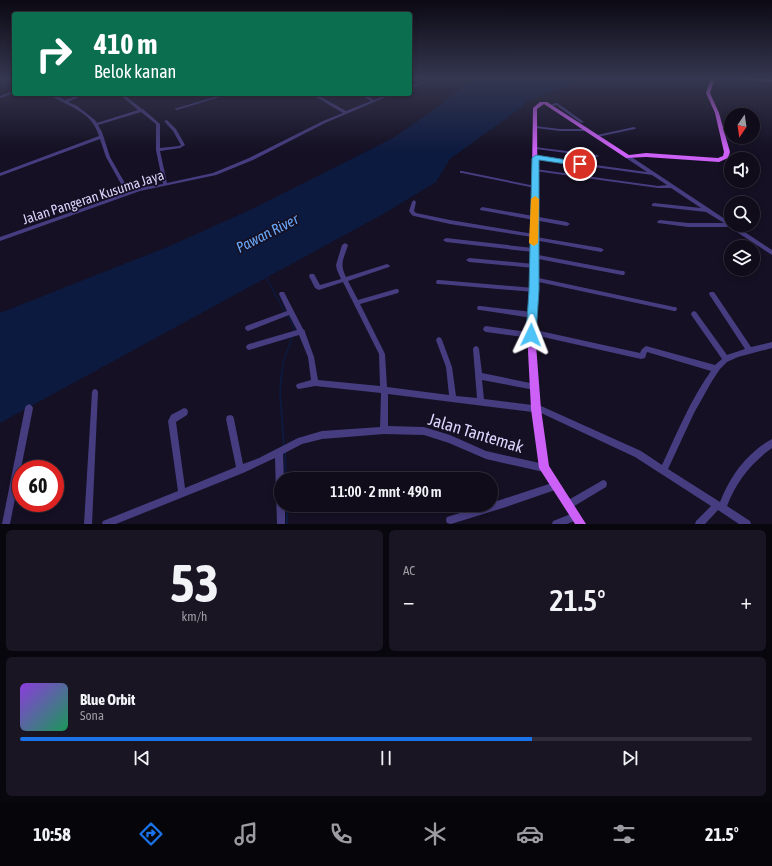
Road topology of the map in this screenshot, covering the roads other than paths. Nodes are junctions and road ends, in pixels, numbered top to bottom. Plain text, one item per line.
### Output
1 (68, 102) edge
2 (132, 102) edge
3 (199, 102) edge
4 (328, 102) edge
5 (369, 102) edge
6 (712, 102) edge
7 (553, 105) junction
8 (176, 109) dead end
9 (142, 110) junction
10 (345, 112) junction
11 (166, 121) dead end
12 (582, 122) dead end
13 (96, 125) junction
14 (536, 127) junction
15 (634, 128) dead end
16 (587, 130) junction
17 (599, 136) junction
18 (101, 137) junction
19 (536, 148) junction
20 (158, 150) junction
21 (597, 156) dead end
22 (628, 157) junction
23 (536, 158) junction
24 (535, 170) junction
25 (462, 172) dead end
26 (654, 174) junction
27 (0, 175) edge
28 (165, 184) junction
29 (672, 186) junction
30 (535, 187) junction
31 (129, 194) junction
32 (414, 202) dead end
33 (654, 205) dead end
34 (482, 209) dead end
35 (707, 210) junction
36 (535, 218) junction
37 (724, 221) edge
38 (660, 222) dead end
39 (567, 224) dead end
40 (724, 225) edge
41 (740, 232) edge
42 (534, 237) junction
43 (0, 239) edge
44 (446, 240) dead end
45 (345, 245) dead end
46 (601, 250) dead end
47 (534, 253) junction
48 (772, 253) edge
49 (469, 260) dead end
50 (387, 266) dead end
51 (534, 266) junction
52 (622, 273) dead end
53 (312, 276) dead end
54 (345, 279) junction
55 (534, 279) junction
56 (439, 282) dead end
57 (534, 290) junction
58 (396, 291) dead end
59 (282, 294) dead end
60 (712, 294) dead end
61 (357, 303) junction
62 (480, 308) dead end
63 (674, 309) dead end
64 (291, 312) junction
65 (694, 314) dead end
66 (532, 315) junction
67 (248, 328) dead end
68 (486, 330) dead end
69 (302, 331) junction
70 (531, 333) junction
71 (439, 340) dead end
72 (772, 345) edge
73 (249, 347) dead end
74 (476, 349) dead end
75 (750, 351) junction
76 (726, 359) junction
77 (716, 370) junction
78 (479, 376) junction
79 (315, 383) junction
80 (300, 386) dead end
81 (535, 387) junction
82 (384, 390) junction
83 (95, 392) dead end
84 (453, 399) junction
85 (481, 402) junction
86 (29, 408) dead end
87 (536, 409) junction
88 (184, 412) dead end
89 (230, 419) dead end
90 (384, 430) junction
91 (772, 443) edge
92 (280, 452) junction
93 (544, 468) junction
94 (240, 470) junction
95 (664, 470) junction
96 (603, 484) dead end
97 (555, 486) junction
98 (182, 493) junction
99 (568, 505) junction
100 (720, 506) junction
101 (450, 520) dead end
102 (578, 520) edge
103 (6, 524) edge
104 (88, 524) edge
105 (106, 524) edge
106 (281, 524) edge
107 (556, 524) edge
108 (699, 524) edge
109 (747, 524) edge

1 - 13 street
2 - 9 street
3 - 8 street
4 - 10 street
5 - 10 street, Jalan Pangeran Kusuma Jaya
6 - 22 main road
7 - 12 street
7 - 14 main road
7 - 16 main road
9 - 13 street
9 - 20 street
10 - 28 street, Jalan Pangeran Kusuma Jaya
11 - 20 street
13 - 18 street
14 - 16 street
14 - 19 main road
15 - 17 street
16 - 17 main road
17 - 22 main road
18 - 27 street
18 - 31 street
19 - 21 street
19 - 23 main road
20 - 28 street
22 - 26 street
23 - 24 main road
23 - 26 street
24 - 29 street
24 - 30 main road
25 - 30 street
26 - 29 street
28 - 31 street, Jalan Pangeran Kusuma Jaya
29 - 35 street
30 - 36 main road
31 - 43 street, Jalan Pangeran Kusuma Jaya
32 - 42 street
33 - 35 street
34 - 36 street
35 - 37 street
36 - 39 street
36 - 42 main road
38 - 40 street
41 - 48 street
42 - 46 street
42 - 47 main road
44 - 47 street
45 - 54 street
47 - 51 main road
47 - 52 street
49 - 51 street
50 - 54 street
51 - 55 main road
53 - 54 street
54 - 61 street
55 - 57 main road
55 - 63 street
56 - 57 street
57 - 66 main road
58 - 61 street
59 - 64 street
60 - 75 street
61 - 82 street
62 - 66 street
64 - 67 street
64 - 69 street
65 - 76 street
66 - 70 main road
68 - 70 street
69 - 73 street
69 - 79 street
70 - 77 street
70 - 81 main road
71 - 84 street
72 - 75 street
74 - 78 street
75 - 76 street
76 - 77 street
77 - 95 street
78 - 81 street
78 - 85 street
79 - 80 street
79 - 82 street
81 - 87 main road
82 - 84 street
82 - 90 street
83 - 104 street
84 - 85 street
85 - 87 street
86 - 103 street
87 - 93 main road
87 - 95 street
88 - 98 street
89 - 94 street
90 - 92 street, Jalan Tantemak
90 - 93 street, Jalan Tantemak
91 - 100 street
92 - 94 street, Jalan Tantemak
92 - 106 street
93 - 97 main road
94 - 98 street, Jalan Tantemak
95 - 100 street
96 - 99 street
97 - 99 main road
97 - 101 street
98 - 105 street, Jalan Tantemak
99 - 102 main road
100 - 108 street
100 - 109 street
102 - 107 street

